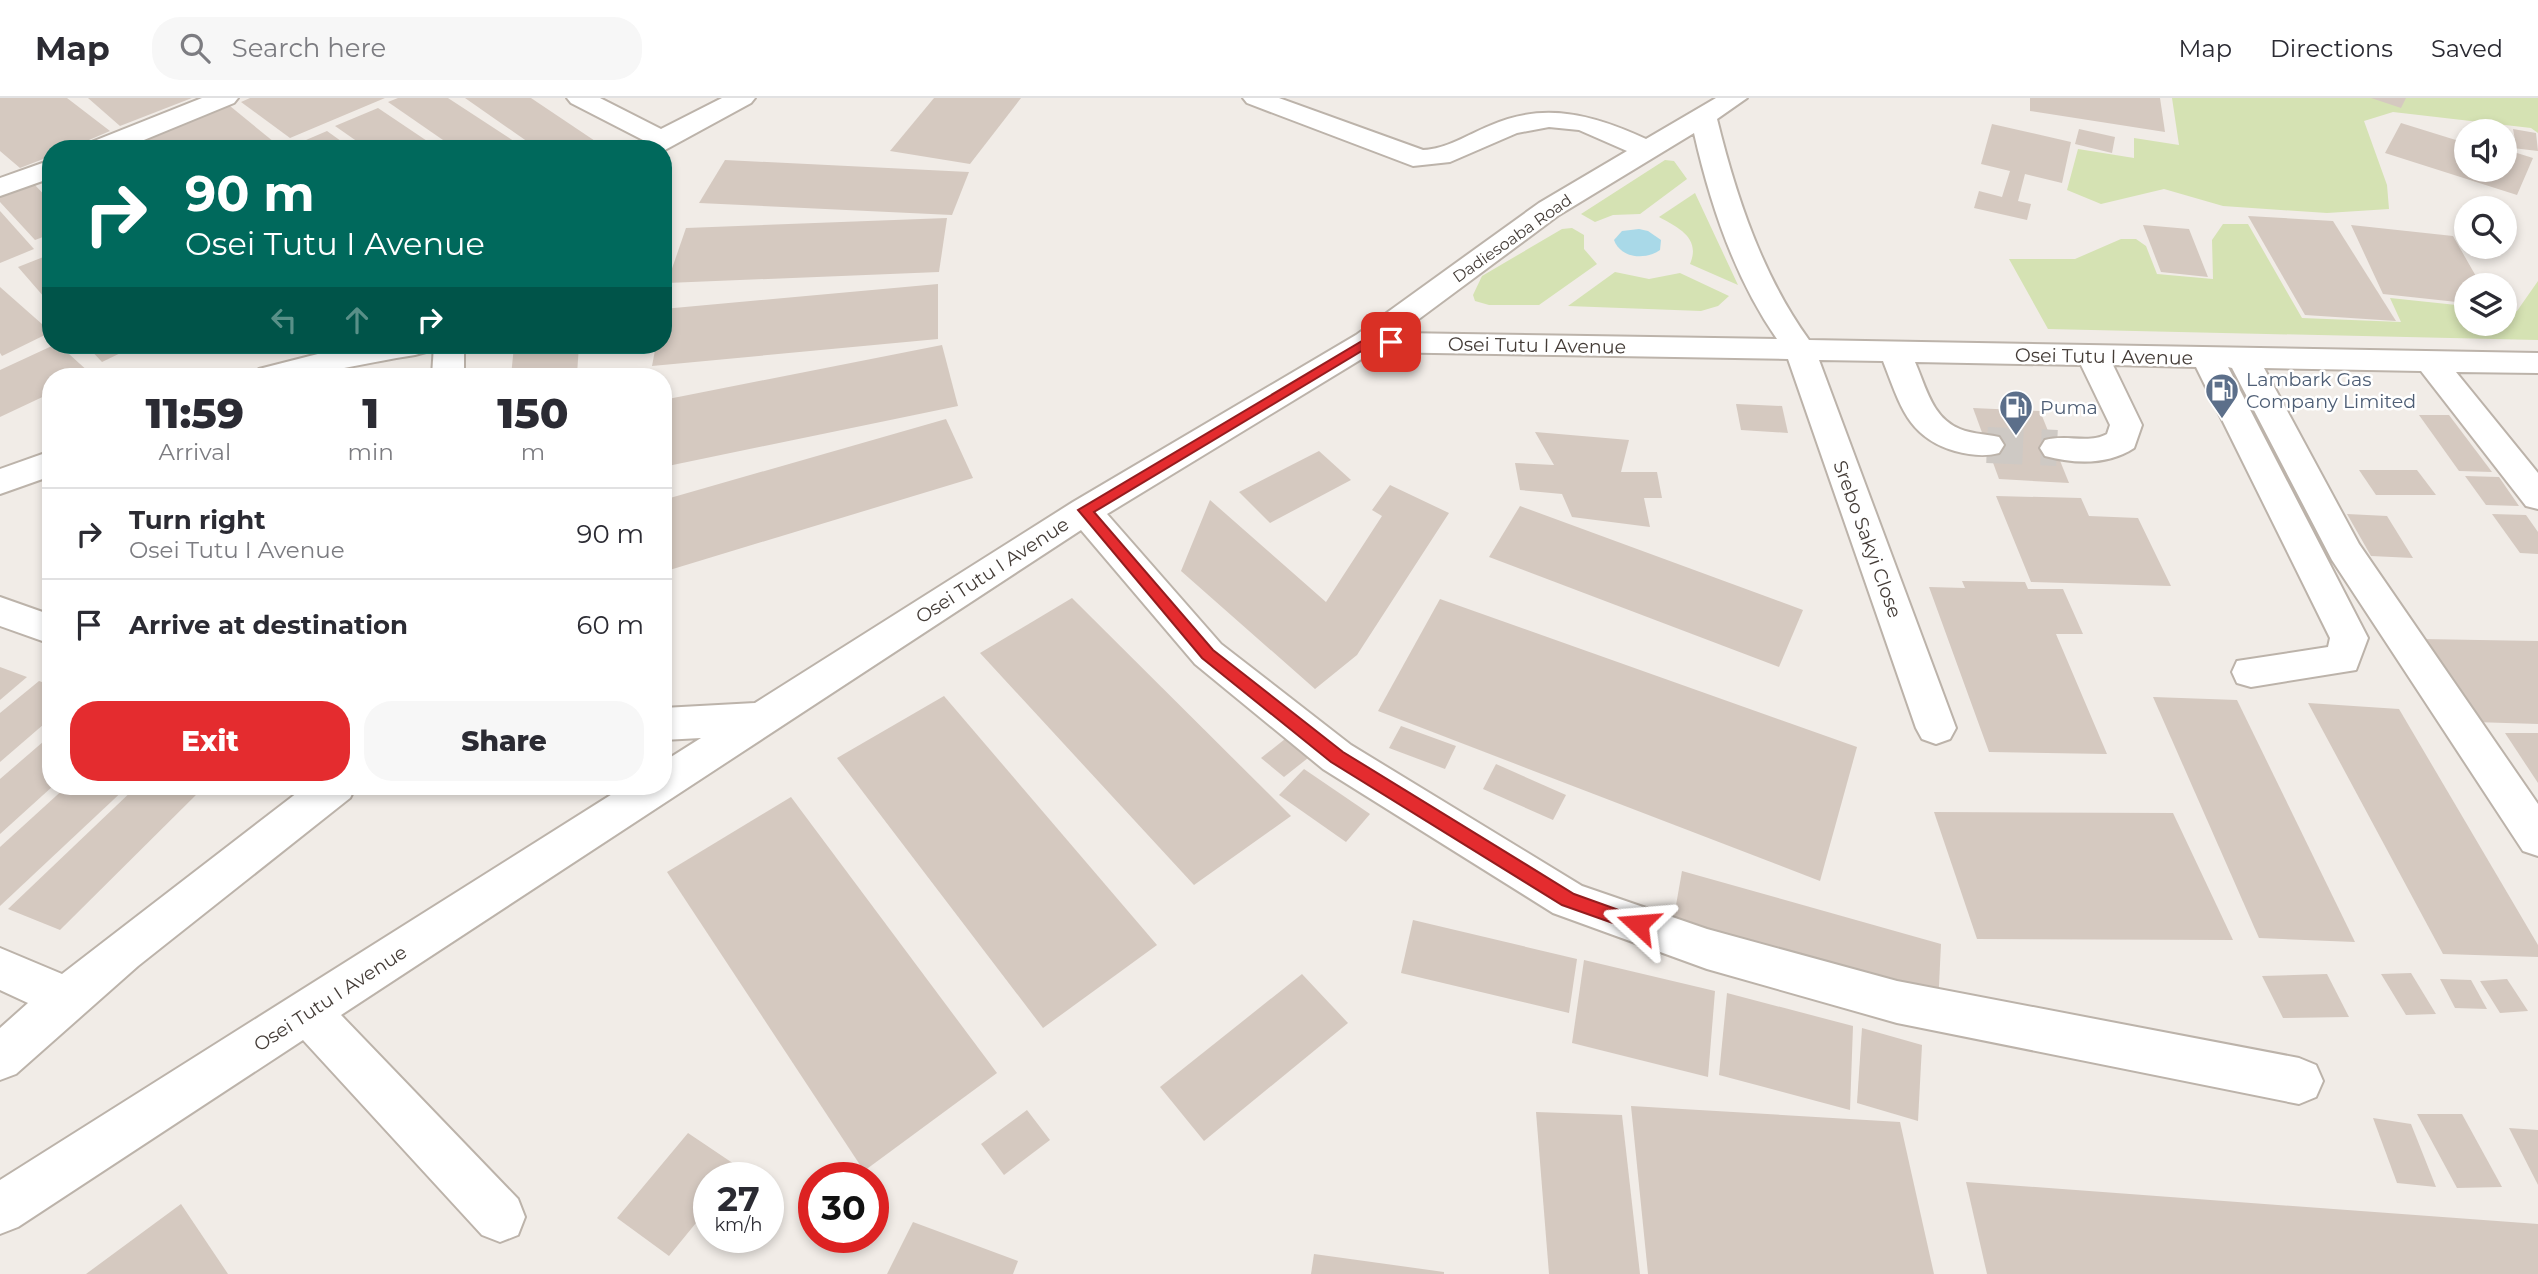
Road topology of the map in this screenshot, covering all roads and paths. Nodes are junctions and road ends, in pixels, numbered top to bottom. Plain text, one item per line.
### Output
1 (225, 98) edge
2 (580, 98) edge
3 (742, 98) edge
4 (1255, 98) edge
5 (1734, 98) edge
6 (1703, 117) junction
7 (120, 140) edge
8 (648, 140) edge
9 (663, 140) edge
10 (1650, 150) junction
11 (42, 172) edge
12 (0, 188) edge
13 (1367, 342) junction
14 (1800, 351) junction
15 (1895, 352) junction
16 (358, 354) edge
17 (2092, 355) junction
18 (2207, 358) junction
19 (2243, 358) junction
20 (2430, 361) junction
21 (2538, 363) edge
22 (300, 368) edge
23 (1987, 445) tunnel mouth
24 (2057, 447) tunnel mouth
25 (42, 466) edge
26 (0, 482) edge
27 (2538, 497) edge
28 (1085, 510) junction
29 (0, 611) edge
30 (42, 627) edge
31 (2251, 671) dead end
32 (762, 719) junction
33 (672, 724) edge
34 (1936, 727) dead end
35 (672, 777) edge
36 (324, 795) edge
37 (645, 795) edge
38 (2538, 838) edge
39 (0, 968) edge
40 (65, 998) junction
41 (307, 1012) junction
42 (0, 1058) edge
43 (2299, 1081) dead end
44 (0, 1209) edge
45 (500, 1217) dead end

1 - 7 street
2 - 8 street
3 - 9 street
4 - 10 street
5 - 6 street, Dadiesoaba Road
6 - 10 street, Dadiesoaba Road
6 - 14 street, Srebo Sakyi Close
10 - 13 street, Dadiesoaba Road
11 - 12 street
13 - 14 street, Osei Tutu I Avenue
13 - 28 street, Osei Tutu I Avenue
14 - 15 street, Osei Tutu I Avenue
14 - 34 street, Srebo Sakyi Close
15 - 17 street, Osei Tutu I Avenue
15 - 23 street
16 - 22 street
17 - 18 street, Osei Tutu I Avenue
17 - 24 street
18 - 19 street, Osei Tutu I Avenue
18 - 31 street
19 - 20 street, Osei Tutu I Avenue
19 - 38 street
20 - 21 street, Osei Tutu I Avenue
20 - 27 street
25 - 26 street
28 - 32 street, Osei Tutu I Avenue
28 - 43 street
29 - 30 street
32 - 33 street
32 - 35 street, Osei Tutu I Avenue
36 - 40 street
37 - 41 street, Osei Tutu I Avenue
39 - 40 street
40 - 42 street
41 - 44 street, Osei Tutu I Avenue
41 - 45 street

